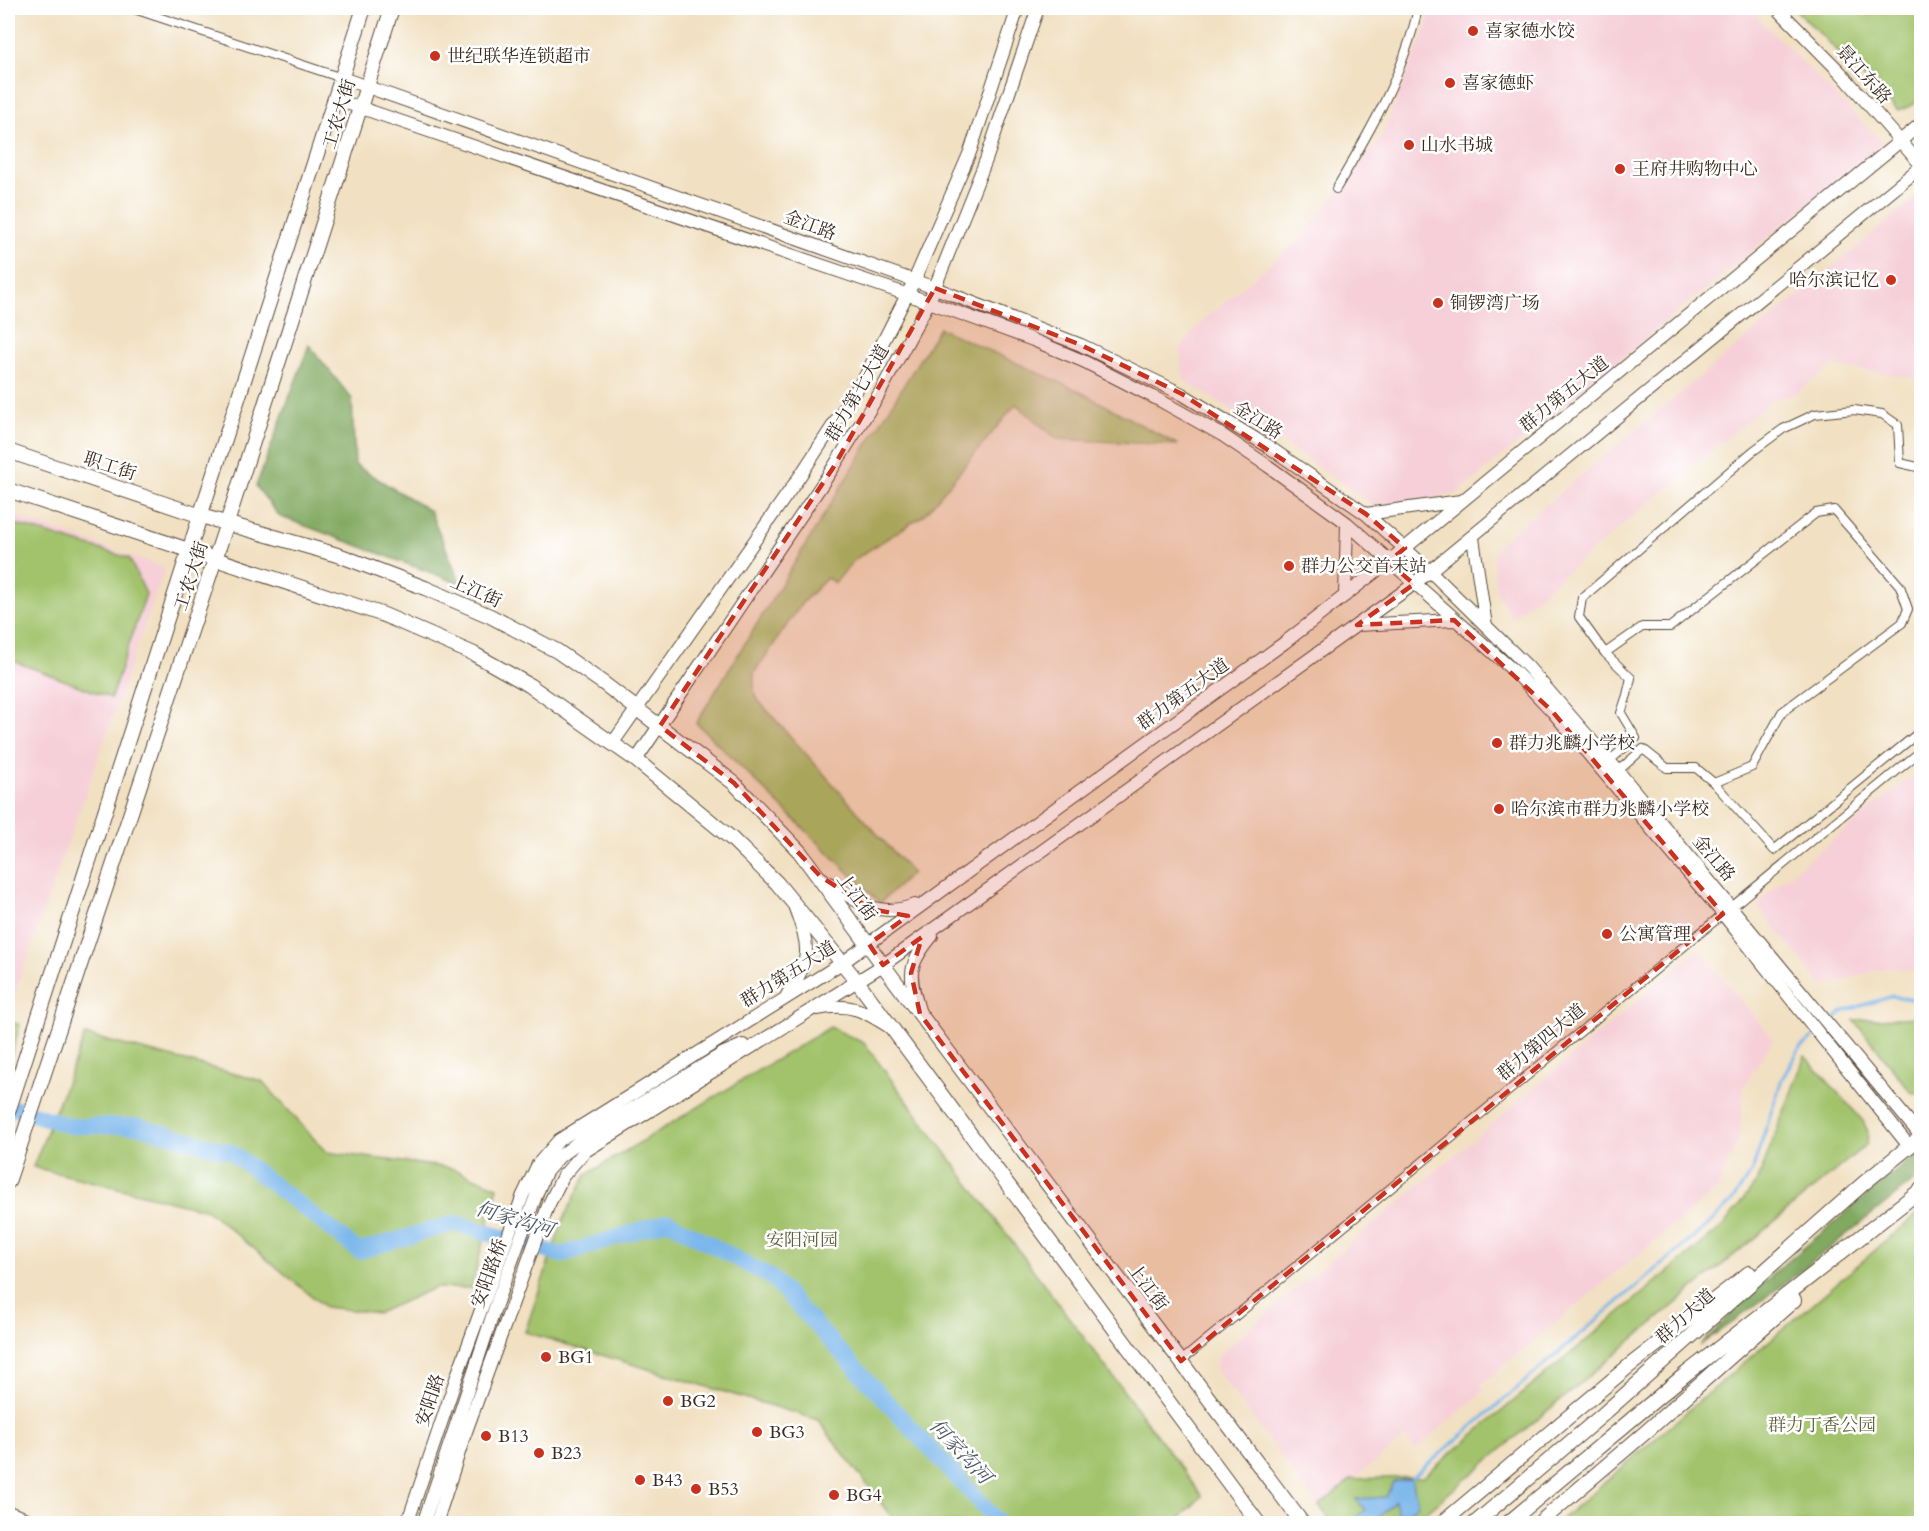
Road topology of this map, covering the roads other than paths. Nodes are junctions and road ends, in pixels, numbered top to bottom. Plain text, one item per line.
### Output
1 (131, 8) edge
2 (364, 8) edge
3 (392, 8) edge
4 (1018, 8) edge
5 (1038, 8) edge
6 (1418, 8) edge
7 (1777, 8) edge
8 (342, 78) junction
9 (366, 86) junction
10 (335, 99) junction
11 (360, 108) junction
12 (1922, 123) edge
13 (1899, 141) junction
14 (1922, 166) edge
15 (1336, 189) dead end
16 (914, 281) junction
17 (935, 288) junction
18 (908, 295) junction
19 (929, 302) junction
20 (8, 451) edge
21 (1922, 468) edge
22 (8, 490) edge
23 (1462, 501) junction
24 (1365, 514) junction
25 (201, 516) junction
26 (227, 523) junction
27 (1347, 523) junction
28 (1473, 538) junction
29 (1405, 548) junction
30 (190, 552) junction
31 (215, 560) junction
32 (1388, 562) junction
33 (1431, 572) junction
34 (1414, 585) junction
35 (1345, 596) junction
36 (1454, 620) junction
37 (1357, 625) junction
38 (1486, 626) junction
39 (1605, 653) junction
40 (638, 709) junction
41 (660, 726) junction
42 (1922, 730) edge
43 (612, 744) junction
44 (1922, 750) edge
45 (636, 760) junction
46 (1609, 761) junction
47 (1618, 771) junction
48 (1714, 783) junction
49 (820, 876) junction
50 (931, 899) junction
51 (794, 904) junction
52 (1727, 910) junction
53 (941, 923) junction
54 (869, 944) junction
55 (842, 963) junction
56 (883, 965) junction
57 (857, 981) junction
58 (784, 998) junction
59 (808, 1012) junction
60 (920, 1014) junction
61 (893, 1030) junction
62 (777, 1031) junction
63 (1832, 1039) junction
64 (8, 1112) edge
65 (1921, 1136) edge
66 (1909, 1146) junction
67 (8, 1182) edge
68 (1864, 1183) junction
69 (1922, 1189) edge
70 (1896, 1210) junction
71 (489, 1288) joint
72 (1181, 1361) junction
73 (8, 1510) edge
74 (46, 1524) edge
75 (407, 1524) edge
76 (423, 1524) edge
77 (436, 1524) edge
78 (1259, 1524) edge
79 (1303, 1524) edge
80 (1441, 1524) edge
81 (1474, 1524) edge
82 (1507, 1524) edge
83 (1538, 1524) edge

1 - 8 street
2 - 8 main road, 工农大街
3 - 9 main road, 工农大街
4 - 16 main road, 群力第七大道
5 - 17 main road, 群力第七大道
6 - 15 street
7 - 13 main road, 景江东路
8 - 9 main road, 金江路
8 - 10 main road, 工农大街
9 - 11 main road, 工农大街
9 - 16 main road, 金江路
10 - 11 main road, 金江路
10 - 25 main road, 工农大街
11 - 18 main road, 金江路
11 - 26 main road, 工农大街
12 - 13 main road, 群力第五大道
13 - 14 main road, 景江东路
13 - 23 main road, 群力第五大道
14 - 28 main road
16 - 17 main road, 金江路
16 - 18 main road, 群力第七大道
17 - 19 main road, 群力第七大道
17 - 24 main road, 金江路
18 - 19 main road, 金江路
18 - 40 main road, 群力第七大道
19 - 27 main road, 金江路
19 - 41 main road, 群力第七大道
20 - 25 main road, 职工街
21 - 39 street
22 - 30 main road
23 - 24 main road
23 - 29 main road, 群力第五大道
24 - 29 main road, 金江路
25 - 26 main road, 上江街
25 - 30 main road, 工农大街
26 - 31 main road, 工农大街
26 - 40 main road, 上江街
27 - 32 main road, 金江路
27 - 35 main road
28 - 33 main road
28 - 38 main road
29 - 32 main road, 群力第五大道
29 - 33 main road, 金江路
30 - 31 main road
30 - 64 main road, 工农大街
31 - 43 main road
31 - 67 main road, 工农大街
32 - 34 main road, 金江路
32 - 35 main road, 群力第五大道
33 - 34 main road
33 - 38 main road, 金江路
34 - 36 main road, 金江路
34 - 37 main road
35 - 50 main road, 群力第五大道
36 - 37 main road
36 - 52 main road, 金江路
37 - 53 main road
38 - 46 main road, 金江路
39 - 46 street
39 - 48 street
40 - 41 main road, 上江街
40 - 43 main road, 群力第七大道
41 - 45 main road, 群力第七大道
41 - 49 main road, 上江街
42 - 48 street
43 - 45 main road
44 - 52 street, 群力第四大道
45 - 51 main road
46 - 47 main road, 金江路
47 - 48 street
47 - 52 main road, 金江路
49 - 50 main road
49 - 54 main road, 上江街
50 - 54 main road, 群力第五大道
51 - 55 main road
51 - 58 main road
52 - 63 main road, 金江路
52 - 72 street, 群力第四大道
53 - 56 main road
53 - 60 main road
54 - 55 main road, 群力第五大道
54 - 56 main road, 上江街
55 - 57 main road
55 - 58 main road, 群力第五大道
56 - 57 main road
56 - 60 main road, 上江街
57 - 59 main road
57 - 61 main road
58 - 71 main road, 群力第五大道
59 - 61 main road
59 - 62 main road
60 - 72 main road, 上江街
61 - 78 main road
62 - 76 main road, 安阳路桥
62 - 77 main road
63 - 65 main road, 金江路
63 - 66 main road, 金江路
65 - 66 main road, 群力大道
66 - 68 main road, 群力大道
68 - 80 main road
68 - 81 main road, 群力大道
69 - 70 main road
70 - 82 main road
70 - 83 main road
71 - 75 main road, 安阳路
72 - 79 main road, 上江街
73 - 74 street

